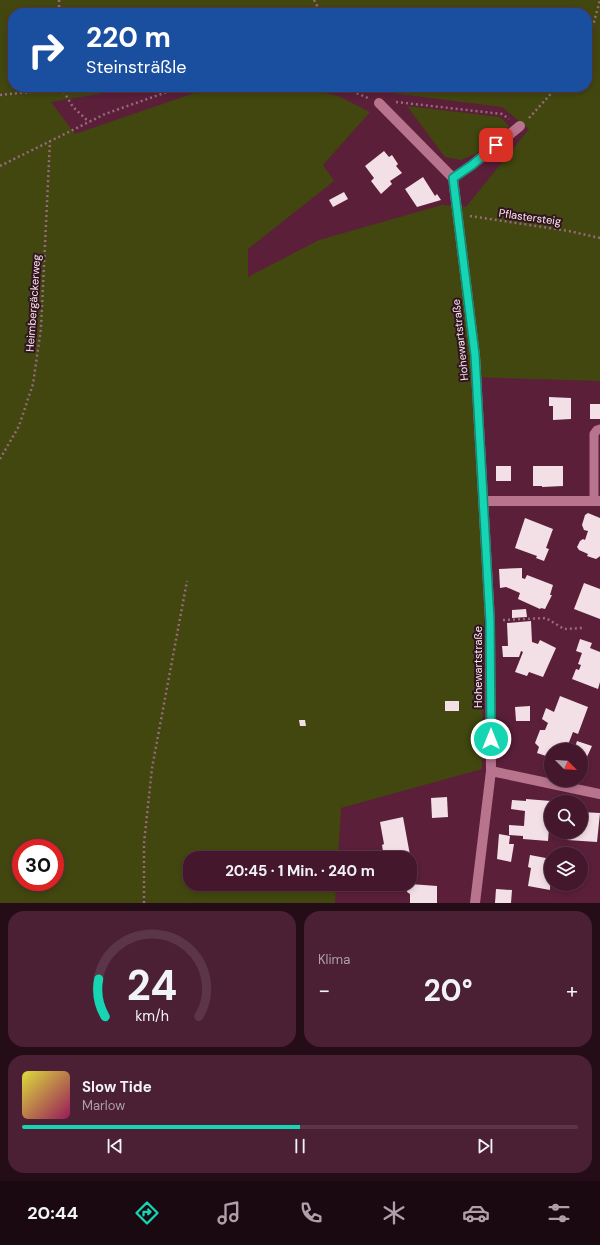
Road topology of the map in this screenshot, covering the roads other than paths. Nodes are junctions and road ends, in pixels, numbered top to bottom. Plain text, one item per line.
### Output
1 (379, 103) road end
2 (520, 126) road end
3 (453, 178) junction
4 (600, 429) edge
5 (483, 501) junction
6 (597, 501) edge
7 (491, 771) junction
8 (600, 794) edge
9 (475, 903) edge

1 - 3 street
2 - 3 street
3 - 5 street, Hohewartstraße
4 - 6 lane
5 - 6 street
5 - 7 street, Hohewartstraße
7 - 8 street
7 - 9 street, Hohewartstraße

